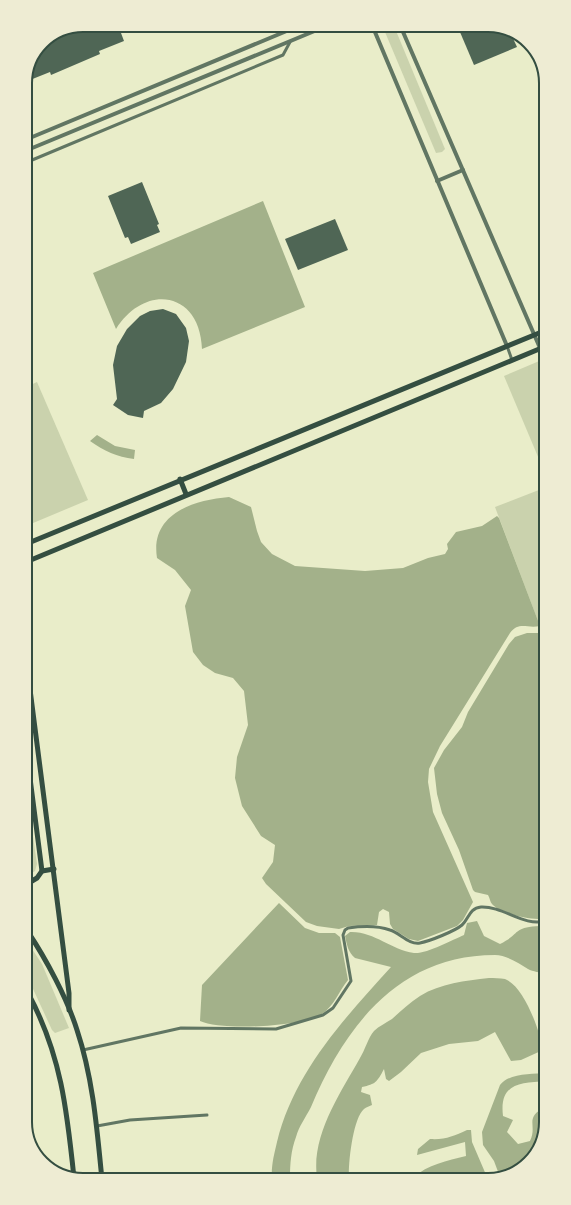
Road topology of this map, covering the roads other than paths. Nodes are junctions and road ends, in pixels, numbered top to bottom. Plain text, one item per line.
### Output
1 (284, 32) edge
2 (313, 32) edge
3 (375, 32) edge
4 (403, 32) edge
5 (290, 42) junction
6 (97, 110) junction
7 (101, 120) junction
8 (32, 137) edge
9 (32, 148) edge
10 (32, 160) edge
11 (463, 170) junction
12 (437, 181) junction
13 (539, 333) edge
14 (534, 335) junction
15 (539, 342) edge
16 (507, 346) junction
17 (539, 348) edge
18 (512, 360) junction
19 (180, 479) junction
20 (186, 494) junction
21 (32, 541) edge
22 (32, 559) edge
23 (32, 704) edge
24 (32, 794) edge
25 (54, 869) junction
26 (42, 871) junction
27 (32, 881) edge
28 (539, 921) edge
29 (32, 939) edge
30 (32, 1001) edge
31 (69, 1010) junction
32 (83, 1050) junction
33 (207, 1115) dead end
34 (97, 1126) junction
35 (73, 1172) edge
36 (101, 1173) edge

1 - 6 street
2 - 5 street
3 - 12 street
4 - 11 street
5 - 7 street
5 - 10 street
6 - 7 street
6 - 8 street
7 - 9 street
11 - 12 street
11 - 14 street
12 - 16 street
13 - 14 main road
14 - 15 street
14 - 16 main road
16 - 18 street
16 - 19 main road
17 - 18 main road
18 - 20 main road
19 - 20 main road
19 - 21 main road
20 - 22 main road
23 - 25 main road
24 - 26 main road
25 - 26 main road
25 - 31 main road
26 - 27 main road
28 - 32 street
29 - 31 main road
30 - 35 main road
31 - 32 main road
32 - 34 main road
33 - 34 street
34 - 36 main road

